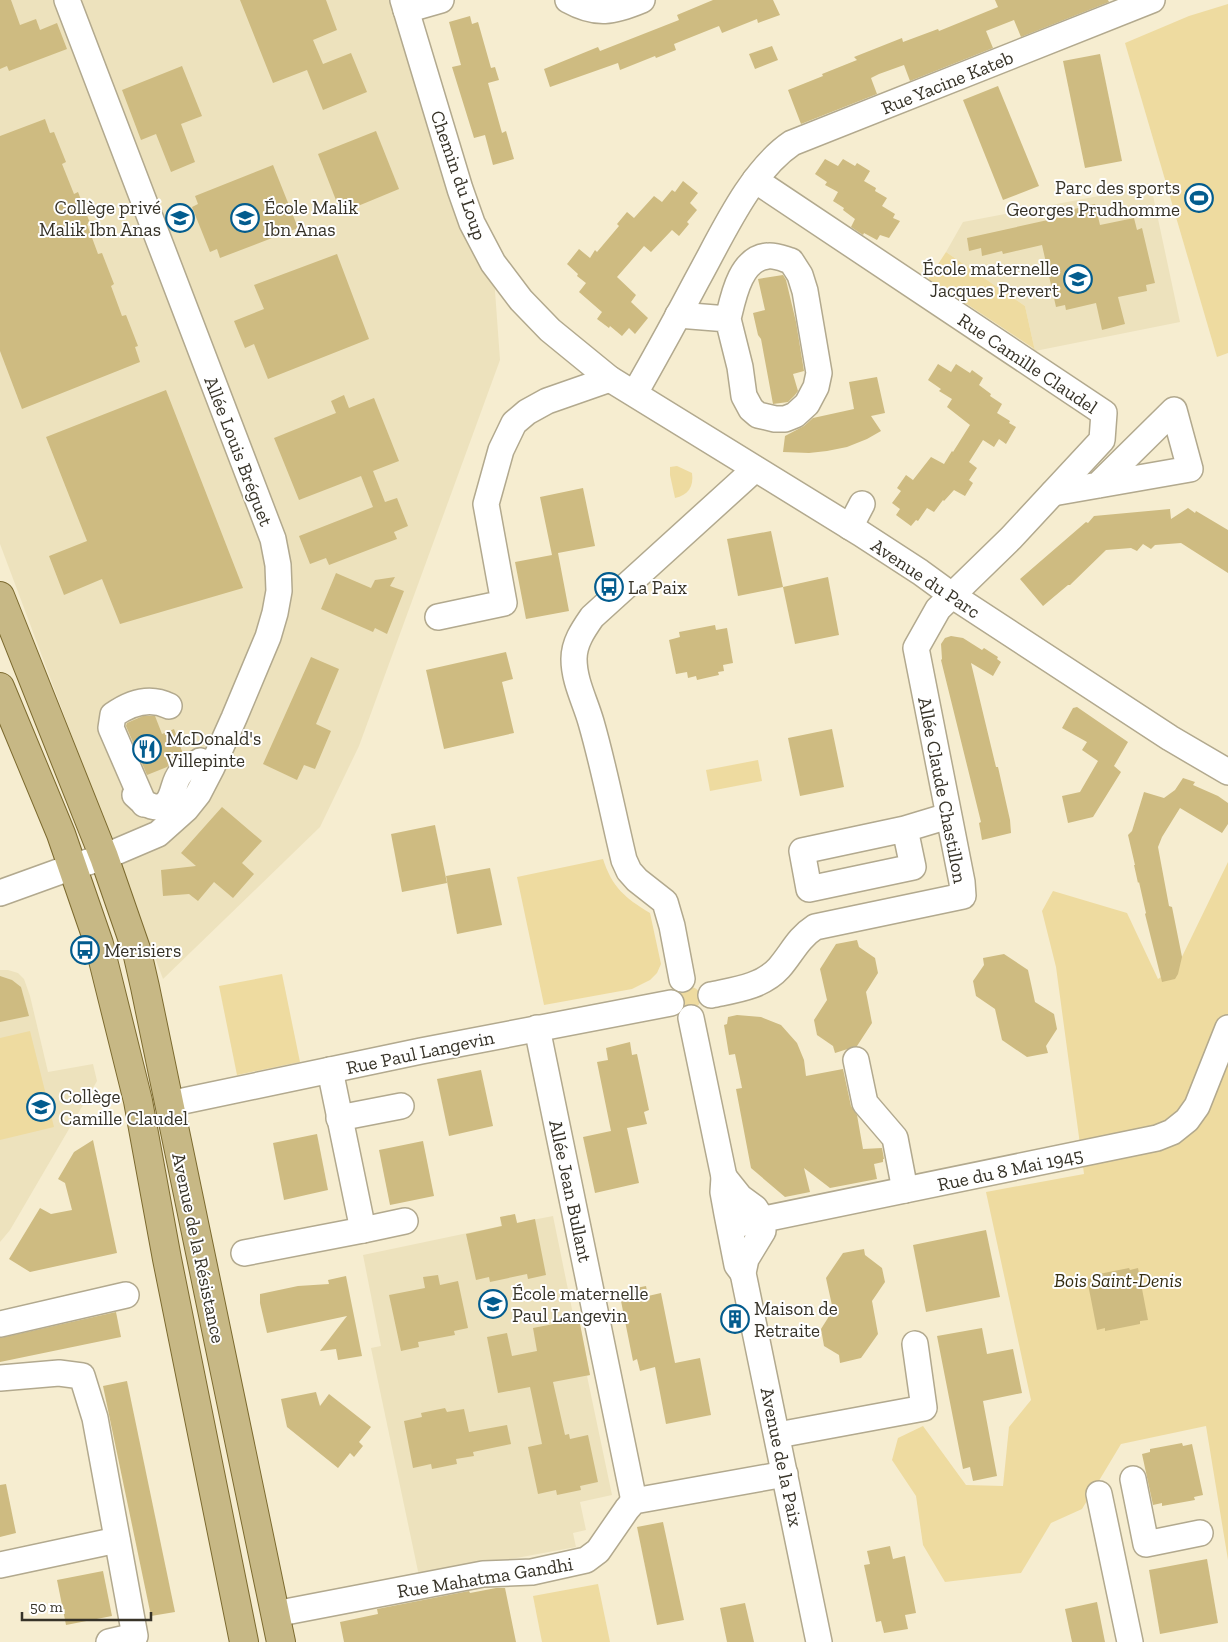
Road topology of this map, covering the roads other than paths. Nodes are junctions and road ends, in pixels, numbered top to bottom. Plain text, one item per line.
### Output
1 (67, 0) edge
2 (441, 0) edge
3 (568, 0) edge
4 (642, 0) edge
5 (1152, 0) edge
6 (405, 5) edge
7 (755, 180) junction
8 (678, 315) junction
9 (728, 319) junction
10 (623, 386) junction
11 (760, 472) junction
12 (1098, 485) dead end
13 (1053, 493) junction
14 (862, 504) dead end
15 (850, 527) junction
16 (0, 596) edge
17 (953, 596) junction
18 (438, 616) dead end
19 (0, 688) edge
20 (169, 706) dead end
21 (200, 759) junction
22 (1228, 772) edge
23 (948, 816) junction
24 (906, 829) dead end
25 (104, 858) junction
26 (72, 867) junction
27 (0, 893) edge
28 (682, 980) junction
29 (710, 995) junction
30 (671, 1003) junction
31 (691, 1018) junction
32 (537, 1028) junction
33 (1228, 1028) edge
34 (856, 1060) dead end
35 (330, 1070) junction
36 (169, 1104) junction
37 (402, 1106) dead end
38 (340, 1118) junction
39 (724, 1177) junction
40 (905, 1190) junction
41 (762, 1219) junction
42 (405, 1221) dead end
43 (730, 1226) junction
44 (363, 1230) junction
45 (244, 1253) dead end
46 (743, 1273) junction
47 (126, 1295) dead end
48 (0, 1324) edge
49 (915, 1344) dead end
50 (0, 1378) edge
51 (778, 1435) junction
52 (785, 1474) junction
53 (1133, 1479) dead end
54 (1099, 1494) dead end
55 (634, 1501) junction
56 (1200, 1533) dead end
57 (117, 1540) junction
58 (1146, 1544) junction
59 (1111, 1551) junction
60 (0, 1565) edge
61 (275, 1614) junction
62 (109, 1642) edge
63 (244, 1642) edge
64 (281, 1642) edge
65 (819, 1642) edge
66 (1130, 1642) edge

1 - 21 street, Allée Louis Bréguet
2 - 6 street
3 - 4 street
5 - 7 street, Rue Yacine Kateb
6 - 10 street, Chemin du Loup
7 - 8 street
7 - 13 street, Rue Camille Claudel
8 - 9 street
8 - 10 street
9 - 9 street
10 - 11 street, Avenue du Parc
10 - 18 street
11 - 15 street, Avenue du Parc
11 - 28 street
12 - 13 street
13 - 17 street, Rue Camille Claudel
14 - 15 street
15 - 17 street, Avenue du Parc
16 - 25 main road, Avenue de la Résistance
17 - 22 street, Avenue du Parc
17 - 23 street, Allée Claude Chastillon
19 - 26 main road, Avenue de la Résistance
20 - 21 street
21 - 25 street, Allée Louis Bréguet
23 - 24 street
23 - 29 street, Allée Claude Chastillon
25 - 26 street, Allée Louis Bréguet
25 - 36 main road, Avenue de la Résistance
26 - 27 street, Allée Louis Bréguet
26 - 63 main road, Avenue de la Résistance
28 - 29 street
28 - 30 street
29 - 31 street
30 - 31 street
30 - 32 street, Rue Paul Langevin
31 - 39 street, Avenue de la Paix
32 - 35 street, Rue Paul Langevin
32 - 55 street, Allée Jean Bullant
33 - 40 street, Rue du 8 Mai 1945
34 - 40 street
35 - 36 street, Rue Paul Langevin
35 - 38 street
36 - 61 main road, Avenue de la Résistance
37 - 38 street
38 - 44 street
39 - 41 street, Avenue de la Paix
39 - 43 street, Avenue de la Paix
40 - 41 street, Rue du 8 Mai 1945
41 - 43 street, Rue du 8 Mai 1945
41 - 46 street
42 - 44 street
43 - 46 street, Avenue de la Paix
44 - 45 street
46 - 51 street, Avenue de la Paix
47 - 48 street
49 - 51 street
50 - 57 street
51 - 52 street, Avenue de la Paix
52 - 55 street
52 - 65 street, Avenue de la Paix
53 - 58 street
54 - 59 street
55 - 61 street, Rue Mahatma Gandhi
56 - 58 street
57 - 60 street
57 - 62 street
58 - 59 street
59 - 66 street
61 - 64 main road, Avenue de la Résistance

